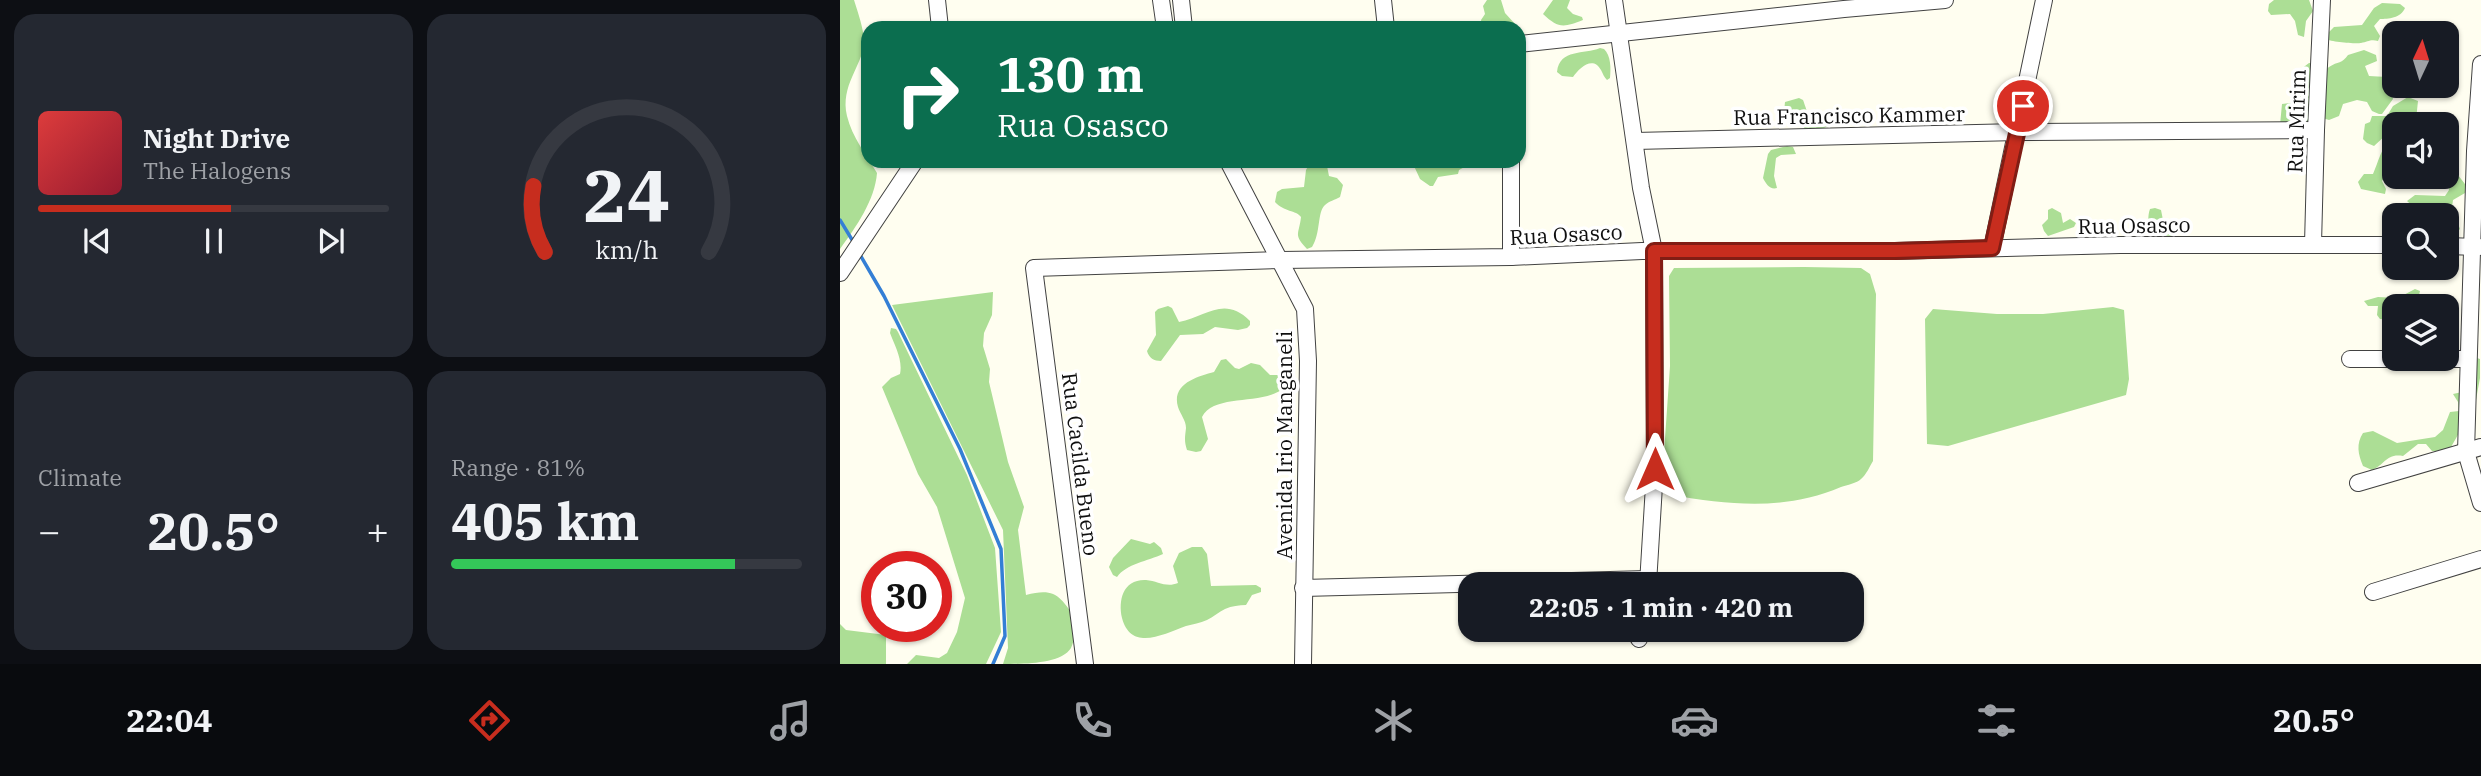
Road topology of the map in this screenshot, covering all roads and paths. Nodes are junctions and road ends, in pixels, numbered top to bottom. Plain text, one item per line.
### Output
1 (937, 0) edge
2 (1161, 0) edge
3 (1181, 0) edge
4 (1383, 0) edge
5 (1614, 0) edge
6 (1945, 0) edge
7 (2044, 0) edge
8 (2322, 0) edge
9 (1844, 4) edge
10 (939, 21) edge
11 (1164, 21) edge
12 (1183, 21) edge
13 (1385, 21) edge
14 (1618, 33) junction
15 (1526, 43) edge
16 (2481, 64) edge
17 (2316, 130) junction
18 (2018, 132) junction
19 (1634, 141) junction
20 (2478, 151) edge
21 (910, 168) edge
22 (1232, 168) edge
23 (1511, 168) edge
24 (2313, 244) junction
25 (2382, 245) edge
26 (2476, 246) edge
27 (1992, 248) junction
28 (1654, 251) junction
29 (1511, 257) junction
30 (1281, 260) junction
31 (1034, 268) joint
32 (840, 273) edge
33 (2350, 359) dead end
34 (2468, 359) junction
35 (2473, 449) edge
36 (2358, 483) dead end
37 (2481, 503) edge
38 (2481, 559) edge
39 (1649, 572) edge
40 (1458, 585) edge
41 (1303, 588) junction
42 (2373, 592) dead end
43 (1085, 664) edge
44 (1303, 664) edge

1 - 10 street
2 - 11 street
3 - 12 street
4 - 13 street
5 - 14 street
6 - 9 street
7 - 18 street
8 - 17 street, Rua Mirim
9 - 14 street
14 - 15 street
14 - 19 street
16 - 20 street
17 - 18 street, Rua Francisco Kammer
17 - 24 street, Rua Mirim
18 - 19 street, Rua Francisco Kammer
18 - 27 street
19 - 28 street
20 - 26 street
21 - 32 street
22 - 30 street, Avenida Irio Manganeli
23 - 29 street
24 - 25 street, Rua Osasco
24 - 27 street, Rua Osasco
26 - 34 street
27 - 28 street, Rua Osasco
28 - 29 street, Rua Osasco
28 - 39 street
29 - 30 street, Rua Osasco
30 - 31 street, Rua Osasco
30 - 41 street, Avenida Irio Manganeli
31 - 43 street, Rua Cacilda Bueno
33 - 34 street
34 - 35 street
35 - 36 street
35 - 37 street
38 - 42 street
40 - 41 street
41 - 44 street, Avenida Irio Manganeli

